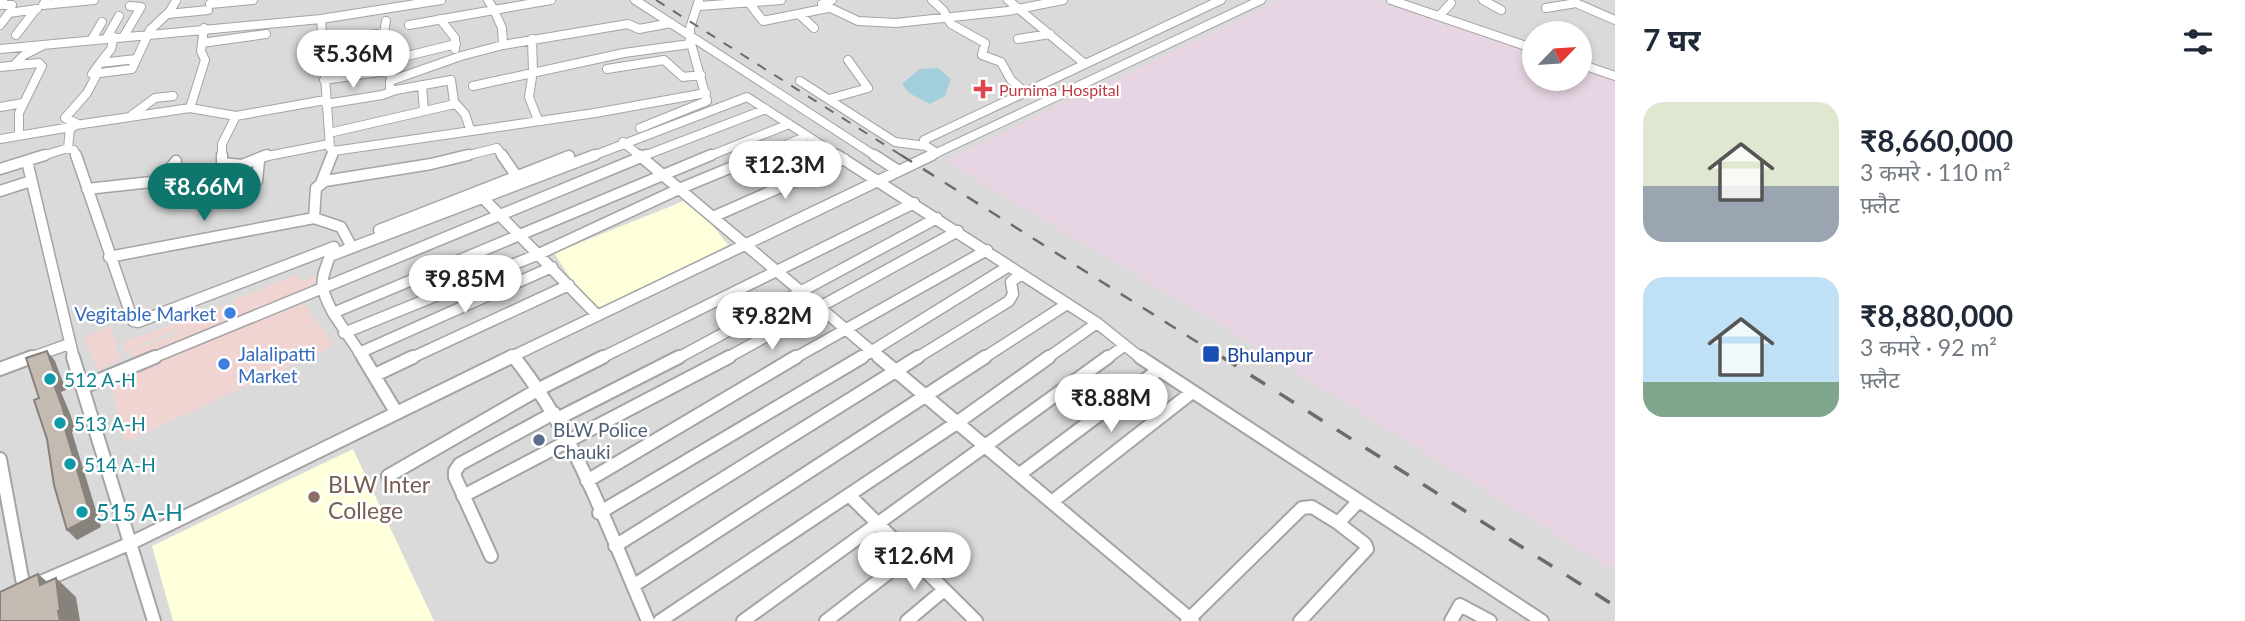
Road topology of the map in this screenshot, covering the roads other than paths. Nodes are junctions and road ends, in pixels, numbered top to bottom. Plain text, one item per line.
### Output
1 (3, 0) edge
2 (94, 0) edge
3 (175, 0) edge
4 (183, 0) edge
5 (253, 0) edge
6 (441, 0) edge
7 (488, 0) edge
8 (548, 0) edge
9 (635, 0) edge
10 (781, 0) edge
11 (832, 0) edge
12 (932, 0) edge
13 (1008, 0) edge
14 (1063, 0) edge
15 (1221, 0) edge
16 (1261, 0) edge
17 (1391, 0) edge
18 (1399, 0) edge
19 (1483, 0) edge
20 (1549, 0) edge
21 (80, 1) edge
22 (422, 2) edge
23 (46, 3) edge
24 (699, 3) edge
25 (1451, 3) dead end
26 (750, 4) junction
27 (12, 5) dead end
28 (210, 5) edge
29 (1560, 5) junction
30 (130, 6) dead end
31 (828, 8) junction
32 (1546, 8) dead end
33 (37, 9) junction
34 (1019, 9) junction
35 (494, 10) junction
36 (1500, 10) dead end
37 (167, 14) junction
38 (800, 14) junction
39 (1441, 14) junction
40 (120, 16) dead end
41 (425, 17) dead end
42 (321, 19) junction
43 (440, 19) junction
44 (948, 19) junction
45 (1615, 20) edge
46 (386, 21) dead end
47 (102, 22) dead end
48 (671, 23) junction
49 (0, 24) edge
50 (409, 24) dead end
51 (202, 28) junction
52 (814, 28) dead end
53 (148, 33) junction
54 (266, 34) dead end
55 (1050, 34) junction
56 (16, 35) dead end
57 (124, 36) junction
58 (110, 37) junction
59 (92, 39) junction
60 (532, 39) junction
61 (1018, 39) dead end
62 (690, 40) junction
63 (321, 42) junction
64 (1522, 42) edge
65 (202, 43) junction
66 (1522, 43) edge
67 (47, 44) junction
68 (456, 44) junction
69 (503, 45) junction
70 (0, 49) edge
71 (456, 57) junction
72 (136, 59) junction
73 (848, 60) dead end
74 (100, 63) junction
75 (1085, 64) junction
76 (13, 66) junction
77 (0, 67) edge
78 (323, 68) junction
79 (1592, 68) edge
80 (607, 69) dead end
81 (533, 72) junction
82 (701, 75) junction
83 (96, 76) junction
84 (1615, 76) edge
85 (324, 80) junction
86 (391, 80) junction
87 (800, 81) dead end
88 (422, 85) junction
89 (764, 85) junction
90 (473, 86) dead end
91 (396, 90) junction
92 (1026, 93) junction
93 (173, 96) dead end
94 (705, 98) junction
95 (830, 99) junction
96 (326, 102) junction
97 (23, 103) junction
98 (455, 104) junction
99 (0, 107) edge
100 (190, 108) junction
101 (766, 109) junction
102 (424, 111) junction
103 (130, 117) junction
104 (236, 117) junction
105 (538, 120) junction
106 (789, 124) junction
107 (74, 126) junction
108 (470, 129) junction
109 (329, 133) junction
110 (19, 136) junction
111 (807, 136) junction
112 (0, 139) edge
113 (624, 142) junction
114 (926, 146) junction
115 (332, 147) junction
116 (68, 148) junction
117 (937, 153) junction
118 (641, 157) junction
119 (844, 159) junction
120 (27, 161) junction
121 (259, 161) junction
122 (176, 162) dead end
123 (0, 169) edge
124 (897, 170) junction
125 (663, 174) junction
126 (517, 177) junction
127 (877, 180) junction
128 (31, 181) junction
129 (257, 181) dead end
130 (321, 183) junction
131 (87, 189) junction
132 (679, 189) junction
133 (0, 191) edge
134 (481, 195) junction
135 (914, 203) junction
136 (503, 216) junction
137 (715, 216) junction
138 (314, 218) junction
139 (937, 218) junction
140 (958, 231) junction
141 (522, 236) junction
142 (349, 242) junction
143 (745, 243) junction
144 (987, 250) junction
145 (539, 254) junction
146 (109, 257) junction
147 (1009, 266) junction
148 (552, 267) junction
149 (779, 272) junction
150 (1021, 274) junction
151 (569, 285) junction
152 (321, 288) junction
153 (802, 291) junction
154 (1067, 304) junction
155 (821, 307) junction
156 (333, 313) junction
157 (596, 314) junction
158 (1097, 323) junction
159 (846, 328) junction
160 (344, 333) junction
161 (69, 344) junction
162 (1124, 346) junction
163 (873, 351) junction
164 (359, 353) junction
165 (512, 355) junction
166 (0, 369) edge
167 (897, 371) junction
168 (1157, 371) junction
169 (375, 375) junction
170 (83, 387) junction
171 (539, 389) junction
172 (1191, 393) junction
173 (928, 397) junction
174 (396, 412) junction
175 (555, 416) junction
176 (958, 422) junction
177 (570, 443) junction
178 (987, 446) junction
179 (0, 459) edge
180 (1020, 474) junction
181 (388, 476) dead end
182 (587, 481) junction
183 (849, 495) junction
184 (463, 496) junction
185 (1053, 501) junction
186 (1358, 502) junction
187 (599, 513) junction
188 (876, 522) junction
189 (1338, 523) junction
190 (131, 542) junction
191 (615, 546) junction
192 (491, 556) dead end
193 (909, 557) junction
194 (633, 586) junction
195 (944, 590) junction
196 (1526, 617) edge
197 (1190, 620) edge
198 (154, 621) edge
199 (648, 621) edge
200 (660, 621) edge
201 (743, 621) edge
202 (826, 621) edge
203 (907, 621) edge
204 (976, 621) edge
205 (1300, 621) edge
206 (1451, 621) edge
207 (1490, 621) edge
208 (1542, 621) edge

1 - 27 street
2 - 21 street
3 - 4 street
3 - 37 street
5 - 28 street
6 - 22 street
7 - 35 street
8 - 35 street
9 - 48 street
10 - 26 street
11 - 31 street
12 - 44 street
13 - 34 street
14 - 34 street
15 - 75 street
16 - 117 street
17 - 66 street
18 - 39 street
19 - 36 street
20 - 29 street
21 - 23 street
22 - 41 street
22 - 42 street
23 - 33 street
24 - 26 street
24 - 62 street
25 - 39 street
26 - 38 street
28 - 37 street
28 - 51 street
29 - 32 street
29 - 45 street
30 - 57 street
31 - 38 street
31 - 44 street
33 - 49 street
33 - 56 street
34 - 44 street
34 - 55 street
35 - 43 street
35 - 69 street
37 - 53 street
38 - 52 street
39 - 64 street
40 - 58 street
42 - 51 street
42 - 63 street
43 - 50 street
43 - 68 street
44 - 92 street
46 - 63 street
47 - 59 street
48 - 60 street
48 - 62 street
51 - 53 street
51 - 65 street
53 - 57 street
53 - 72 street
54 - 65 street
55 - 61 street
55 - 75 street
57 - 58 street
58 - 59 street
58 - 74 street
59 - 67 street
60 - 69 street
60 - 81 street
62 - 81 street
62 - 82 street
62 - 89 street
63 - 78 street
65 - 100 street
67 - 70 street
67 - 76 street
68 - 71 street
68 - 78 street
69 - 71 street
71 - 86 street
72 - 74 street
72 - 83 street
73 - 95 street
74 - 83 street
75 - 92 street
76 - 77 street
76 - 97 street
78 - 85 street
79 - 84 street
80 - 82 street
81 - 90 street
81 - 105 street
82 - 94 street
83 - 107 street
85 - 86 street
85 - 96 street
86 - 91 street
87 - 95 street
88 - 91 street
88 - 98 street
88 - 102 street
89 - 94 street
89 - 124 street
91 - 96 street
92 - 114 street
93 - 103 street
94 - 105 street
94 - 126 street
95 - 114 street
96 - 104 street
96 - 109 street
97 - 99 street
97 - 110 street
98 - 102 street
98 - 108 street
100 - 103 street
100 - 104 street
101 - 106 street
101 - 113 street
101 - 118 street
102 - 109 street
103 - 107 street
104 - 121 street
105 - 108 street
106 - 111 street
106 - 125 street
107 - 110 street
107 - 116 street
108 - 115 street
109 - 115 street
110 - 112 street
111 - 119 street
111 - 132 street
113 - 118 street
113 - 134 street
114 - 117 street
115 - 121 street
115 - 130 street
116 - 120 street
116 - 131 street
117 - 124 street
118 - 125 street
118 - 136 street
119 - 127 street
119 - 137 street
120 - 123 street
120 - 128 street
121 - 129 street
122 - 131 street
124 - 127 street
125 - 132 street
125 - 141 street
126 - 130 street
126 - 134 street
127 - 135 street
127 - 143 street
128 - 133 street
128 - 161 street
130 - 138 street
131 - 146 street
132 - 137 street
132 - 145 street
134 - 136 street
134 - 142 street
134 - 152 street
135 - 139 street
135 - 149 street
136 - 141 street
136 - 152 street
137 - 143 street
138 - 142 street
138 - 146 street
139 - 140 street
139 - 153 street
140 - 144 street
140 - 155 street
141 - 145 street
141 - 156 street
142 - 146 street
143 - 149 street
143 - 157 street
144 - 147 street
144 - 159 street
145 - 148 street
145 - 160 street
147 - 150 street
147 - 163 street
148 - 151 street
148 - 164 street
149 - 153 street
149 - 171 street
150 - 154 street
150 - 167 street
151 - 157 street
151 - 169 street
152 - 156 street
152 - 170 street
153 - 155 street
153 - 175 street
154 - 158 street
154 - 173 street
155 - 159 street
155 - 177 street
156 - 160 street
157 - 165 street
158 - 162 street
158 - 176 street
159 - 163 street
159 - 182 street
160 - 164 street
161 - 166 street
161 - 170 street
162 - 168 street
162 - 178 street
163 - 167 street
163 - 187 street
164 - 169 street
165 - 171 street
165 - 174 street
167 - 173 street
167 - 191 street
168 - 172 street
168 - 180 street
169 - 174 street
170 - 190 street
171 - 175 street
171 - 181 street
172 - 185 street
172 - 186 street
173 - 176 street
173 - 194 street
174 - 190 street
175 - 177 street
175 - 184 street
176 - 178 street
176 - 183 street
177 - 182 street
177 - 184 street
178 - 180 street
178 - 188 street
179 - 190 street
180 - 185 street
182 - 187 street
183 - 188 street
183 - 200 street
184 - 192 street
185 - 197 street
186 - 189 street
186 - 196 street
187 - 191 street
188 - 193 street
188 - 201 street
189 - 197 street
189 - 205 street
190 - 198 street
191 - 194 street
193 - 195 street
193 - 202 street
194 - 199 street
195 - 203 street
195 - 204 street
196 - 208 street
206 - 207 street

